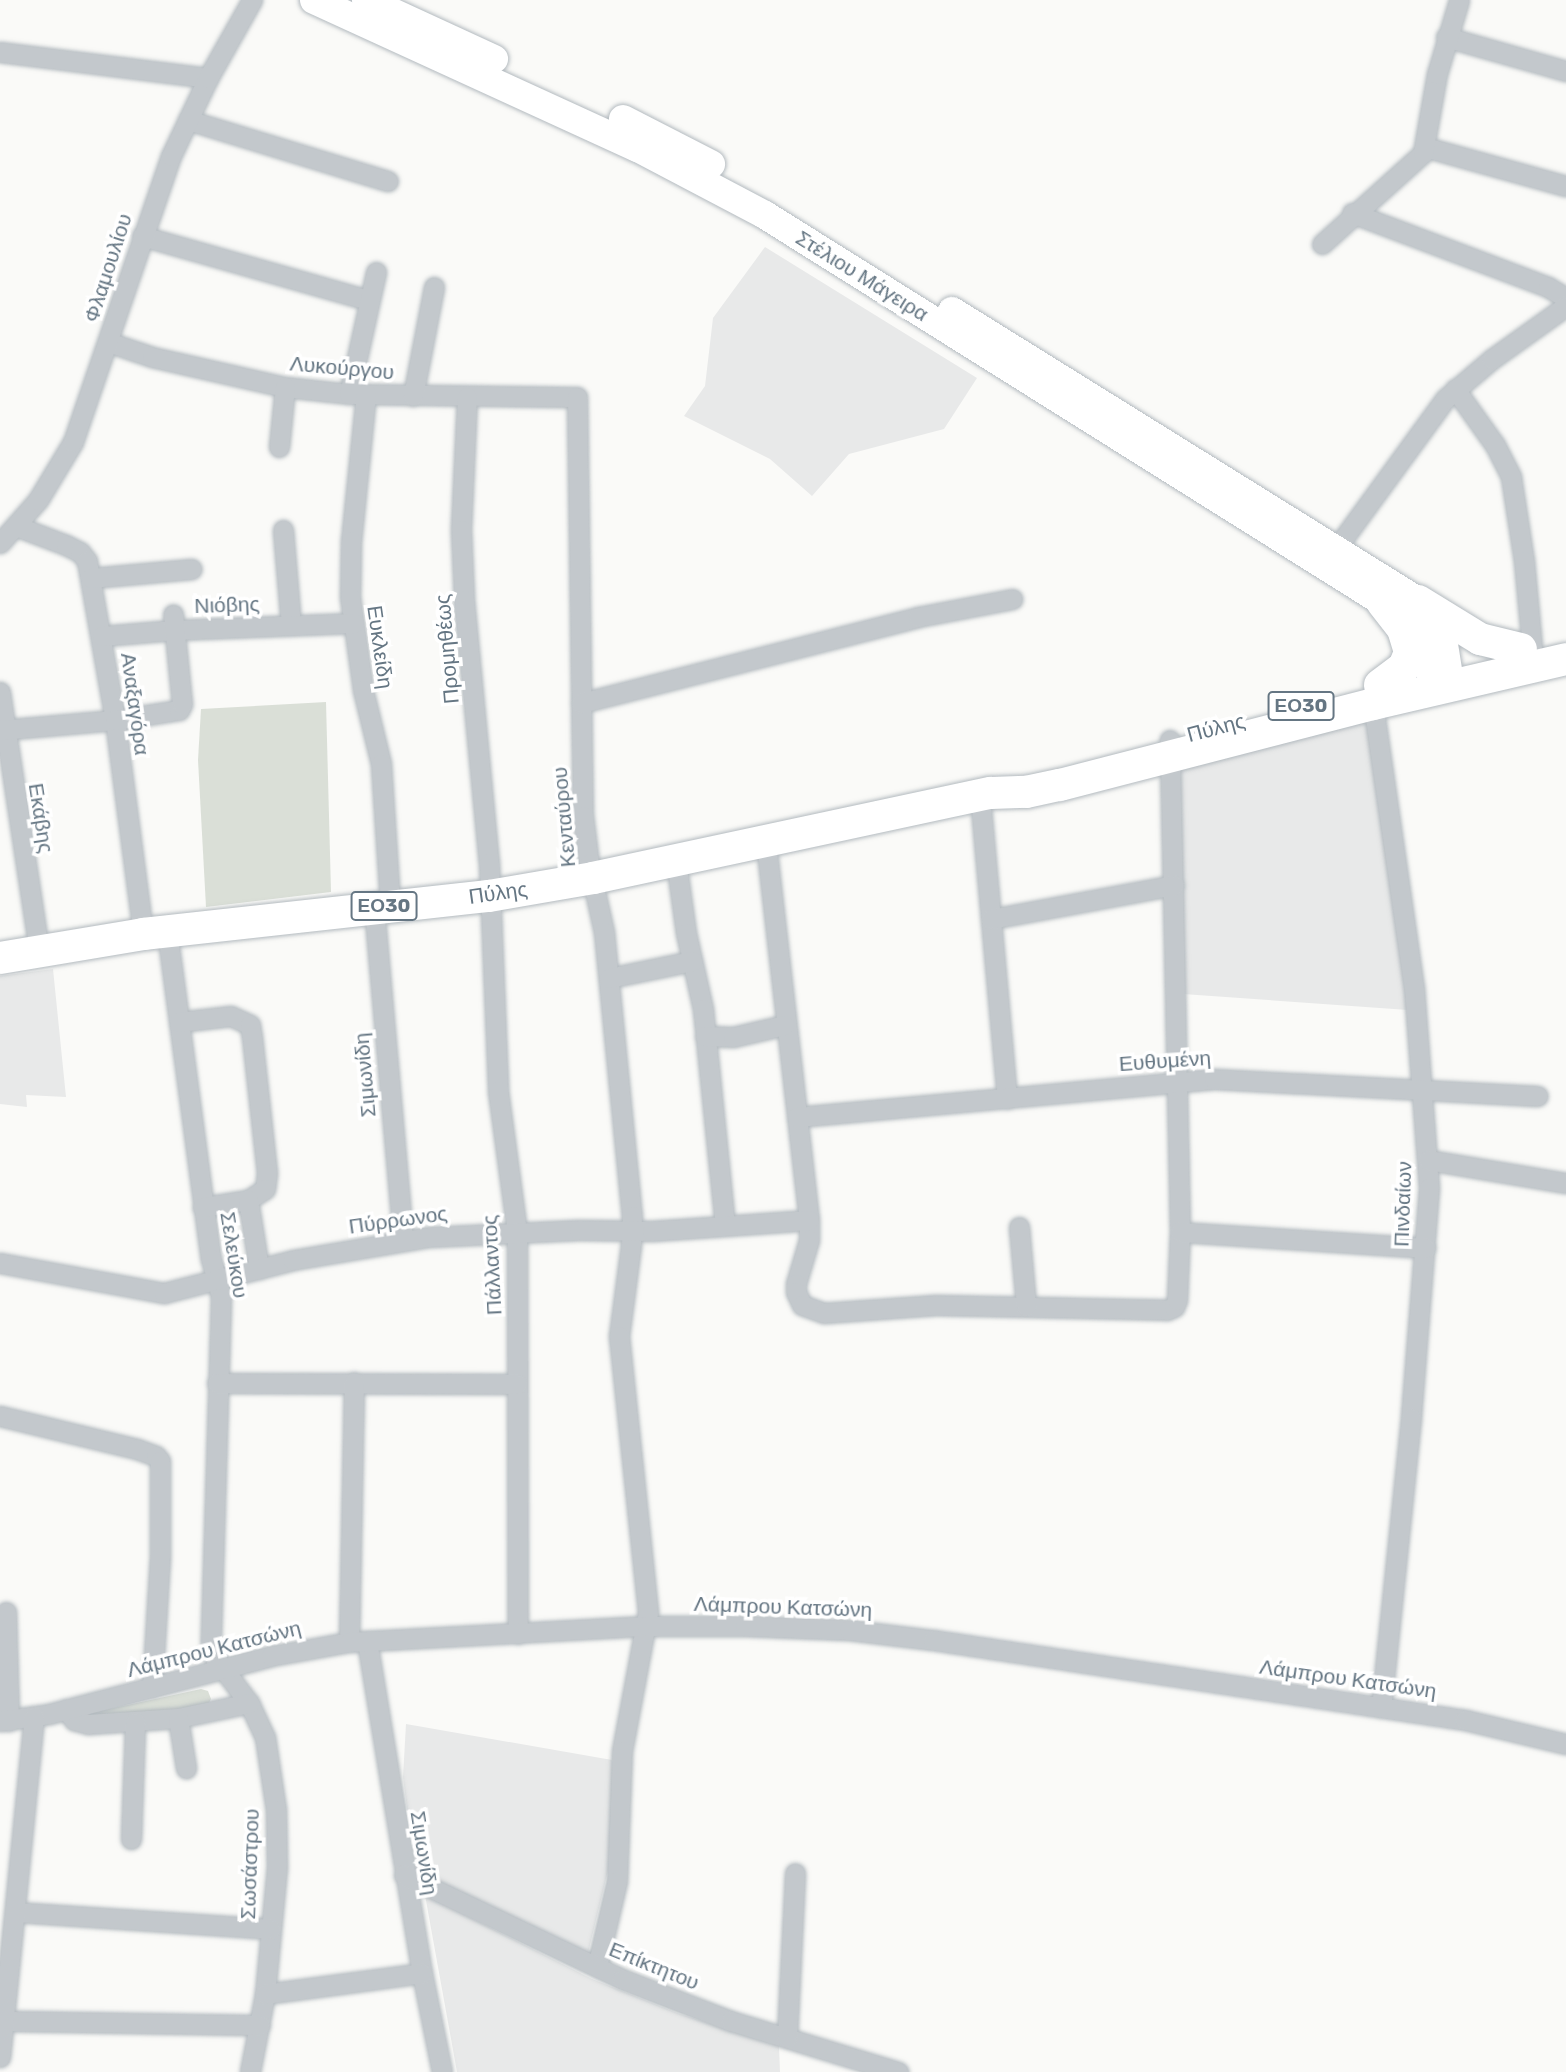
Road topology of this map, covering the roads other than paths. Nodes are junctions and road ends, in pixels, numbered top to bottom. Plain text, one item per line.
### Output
1 (251, 0) edge
2 (314, 0) edge
3 (366, 0) edge
4 (1459, 0) edge
5 (1447, 37) junction
6 (0, 52) edge
7 (1566, 71) edge
8 (208, 78) junction
9 (188, 120) junction
10 (1425, 147) junction
11 (388, 181) dead end
12 (1566, 186) edge
13 (1352, 213) junction
14 (142, 236) junction
15 (1322, 244) dead end
16 (376, 272) dead end
17 (434, 287) dead end
18 (368, 300) junction
19 (1566, 306) edge
20 (108, 342) junction
21 (285, 387) junction
22 (1455, 390) junction
23 (357, 394) junction
24 (413, 396) junction
25 (467, 397) junction
26 (577, 397) joint
27 (279, 447) dead end
28 (16, 526) junction
29 (284, 530) dead end
30 (0, 543) edge
31 (1335, 550) junction
32 (192, 569) dead end
33 (91, 578) junction
34 (1012, 599) dead end
35 (1418, 601) junction
36 (1382, 603) junction
37 (174, 622) junction
38 (354, 623) junction
39 (292, 625) junction
40 (102, 636) junction
41 (1566, 639) edge
42 (1526, 648) junction
43 (1566, 659) edge
44 (1441, 679) junction
45 (0, 692) edge
46 (1377, 695) junction
47 (581, 703) junction
48 (115, 720) junction
49 (2, 730) edge
50 (1170, 749) junction
51 (985, 795) junction
52 (766, 843) junction
53 (676, 861) junction
54 (593, 878) junction
55 (1174, 885) junction
56 (489, 896) junction
57 (382, 906) junction
58 (991, 919) junction
59 (155, 933) junction
60 (38, 951) junction
61 (0, 958) edge
62 (692, 961) junction
63 (608, 978) junction
64 (179, 1022) junction
65 (785, 1025) junction
66 (705, 1036) junction
67 (1177, 1081) junction
68 (1423, 1091) junction
69 (1538, 1096) dead end
70 (1007, 1099) junction
71 (797, 1117) junction
72 (1428, 1160) junction
73 (1566, 1183) edge
74 (248, 1200) junction
75 (203, 1207) junction
76 (809, 1220) junction
77 (725, 1226) junction
78 (1018, 1227) dead end
79 (632, 1231) junction
80 (517, 1232) junction
81 (1180, 1232) junction
82 (403, 1240) junction
83 (1425, 1248) junction
84 (0, 1263) edge
85 (259, 1269) junction
86 (217, 1281) junction
87 (1026, 1306) junction
88 (354, 1382) junction
89 (218, 1383) junction
90 (517, 1384) junction
91 (0, 1416) edge
92 (6, 1612) dead end
93 (647, 1626) junction
94 (518, 1634) junction
95 (358, 1641) junction
96 (222, 1670) junction
97 (152, 1688) junction
98 (249, 1703) junction
99 (1381, 1707) junction
100 (66, 1709) junction
101 (34, 1717) junction
102 (178, 1718) junction
103 (4, 1721) edge
104 (135, 1722) junction
105 (1566, 1744) edge
106 (186, 1768) dead end
107 (131, 1839) dead end
108 (795, 1873) dead end
109 (404, 1875) junction
110 (15, 1912) junction
111 (270, 1929) junction
112 (597, 1967) junction
113 (422, 1973) junction
114 (265, 1994) junction
115 (4, 2021) junction
116 (260, 2025) junction
117 (787, 2037) junction
118 (0, 2057) edge
119 (250, 2072) edge
120 (442, 2072) edge
121 (898, 2072) edge

1 - 8 street, Φλαμουλίου
2 - 36 main road, Στέλιου Μάγειρα
3 - 31 main road, Στέλιου Μάγειρα
4 - 5 street
5 - 7 street
5 - 10 street
6 - 8 street
8 - 9 street, Φλαμουλίου
9 - 11 street
9 - 14 street, Φλαμουλίου
10 - 12 street
10 - 13 street
13 - 15 street
13 - 19 street
14 - 18 street
14 - 20 street, Φλαμουλίου
16 - 18 street, Ευκλείδη
17 - 24 street
18 - 23 street, Ευκλείδη
19 - 22 street
20 - 21 street, Λυκούργου
20 - 28 street, Φλαμουλίου
21 - 23 street, Λυκούργου
21 - 27 street
22 - 31 street
22 - 42 street
23 - 24 street, Λυκούργου
23 - 38 street, Ευκλείδη
24 - 25 street, Λυκούργου
25 - 26 street, Λυκούργου
25 - 56 street, Προμηθέως
26 - 47 street, Κενταύρου
28 - 30 street, Φλαμουλίου
28 - 33 street, Αναξαγόρα
29 - 39 street
31 - 35 main road, Στέλιου Μάγειρα
32 - 33 street
33 - 40 street, Αναξαγόρα
34 - 47 street
35 - 42 main road
35 - 44 main road
36 - 44 main road, Στέλιου Μάγειρα
36 - 46 main road
37 - 39 street, Νιόβης
37 - 40 street, Νιόβης
37 - 48 street
38 - 39 street, Νιόβης
38 - 57 street, Ευκλείδη
40 - 48 street, Αναξαγόρα
41 - 42 main road, Πύλης / ΕΟ30
42 - 44 main road, Πύλης / ΕΟ30
43 - 44 main road, Πύλης / ΕΟ30
44 - 46 main road, Πύλης / ΕΟ30
45 - 49 street, Εκάβης
46 - 50 main road, Πύλης / ΕΟ30
46 - 68 street, Πινδαίων
47 - 54 street, Κενταύρου
48 - 49 street
48 - 59 street, Αναξαγόρα
49 - 60 street, Εκάβης
50 - 51 main road, Πύλης / ΕΟ30
50 - 55 street
51 - 52 main road, Πύλης / ΕΟ30
51 - 58 street
52 - 53 main road, Πύλης / ΕΟ30
52 - 65 street
53 - 54 main road, Πύλης / ΕΟ30
53 - 62 street
54 - 56 main road, Πύλης / ΕΟ30
54 - 63 street, Κενταύρου
55 - 58 street
55 - 67 street
56 - 57 main road, Πύλης / ΕΟ30
56 - 80 street, Πάλλαντος
57 - 59 main road, Πύλης / ΕΟ30
57 - 82 street, Σιμωνίδη
58 - 70 street
59 - 60 main road, Πύλης / ΕΟ30
59 - 64 street, Σελεύκου
60 - 61 main road, Πύλης / ΕΟ30
62 - 63 street
62 - 66 street
63 - 79 street, Κενταύρου
64 - 74 street
64 - 75 street, Σελεύκου
65 - 66 street
65 - 71 street
66 - 77 street
67 - 68 street, Ευθυμένη
67 - 70 street, Ευθυμένη
67 - 81 street
68 - 69 street, Ευθυμένη
68 - 72 street, Πινδαίων
70 - 71 street, Ευθυμένη
71 - 76 street
72 - 73 street
72 - 83 street, Πινδαίων
74 - 75 street
74 - 85 street
75 - 86 street, Σελεύκου
76 - 77 street, Πύρρωνος
76 - 87 street
77 - 79 street, Πύρρωνος
78 - 87 street
79 - 80 street, Πύρρωνος
79 - 93 street, Κενταύρου
80 - 82 street, Πύρρωνος
80 - 90 street, Πάλλαντος
81 - 83 street
81 - 87 street
82 - 85 street, Πύρρωνος
83 - 99 street, Πινδαίων
84 - 86 street, Πύρρωνος
85 - 86 street, Πύρρωνος
86 - 89 street, Σελεύκου
88 - 89 street
88 - 90 street
88 - 95 street, Σιμωνίδη
89 - 96 street, Σελεύκου
90 - 94 street, Πάλλαντος
91 - 97 street
92 - 103 street
93 - 94 street, Λάμπρου Κατσώνη
93 - 99 street, Λάμπρου Κατσώνη
93 - 112 street, Κενταύρου
94 - 95 street, Λάμπρου Κατσώνη
95 - 96 street, Λάμπρου Κατσώνη
95 - 109 street, Σιμωνίδη
96 - 97 street, Λάμπρου Κατσώνη
96 - 98 street, Σωσάστρου
97 - 100 street, Λάμπρου Κατσώνη
98 - 102 street
98 - 111 street, Σωσάστρου
99 - 105 street, Λάμπρου Κατσώνη
100 - 101 street, Λάμπρου Κατσώνη
100 - 104 street
101 - 103 street, Λάμπρου Κατσώνη
101 - 110 street
102 - 104 street
102 - 106 street
104 - 107 street
108 - 117 street
109 - 112 street, Επίκτητου
109 - 113 street, Σιμωνίδη
110 - 111 street
110 - 115 street
111 - 114 street, Σωσάστρου
112 - 117 street, Επίκτητου
113 - 114 street
113 - 120 street, Σιμωνίδη
114 - 116 street, Σωσάστρου
115 - 116 street
115 - 118 street
116 - 119 street, Σωσάστρου
117 - 121 street, Επίκτητου

